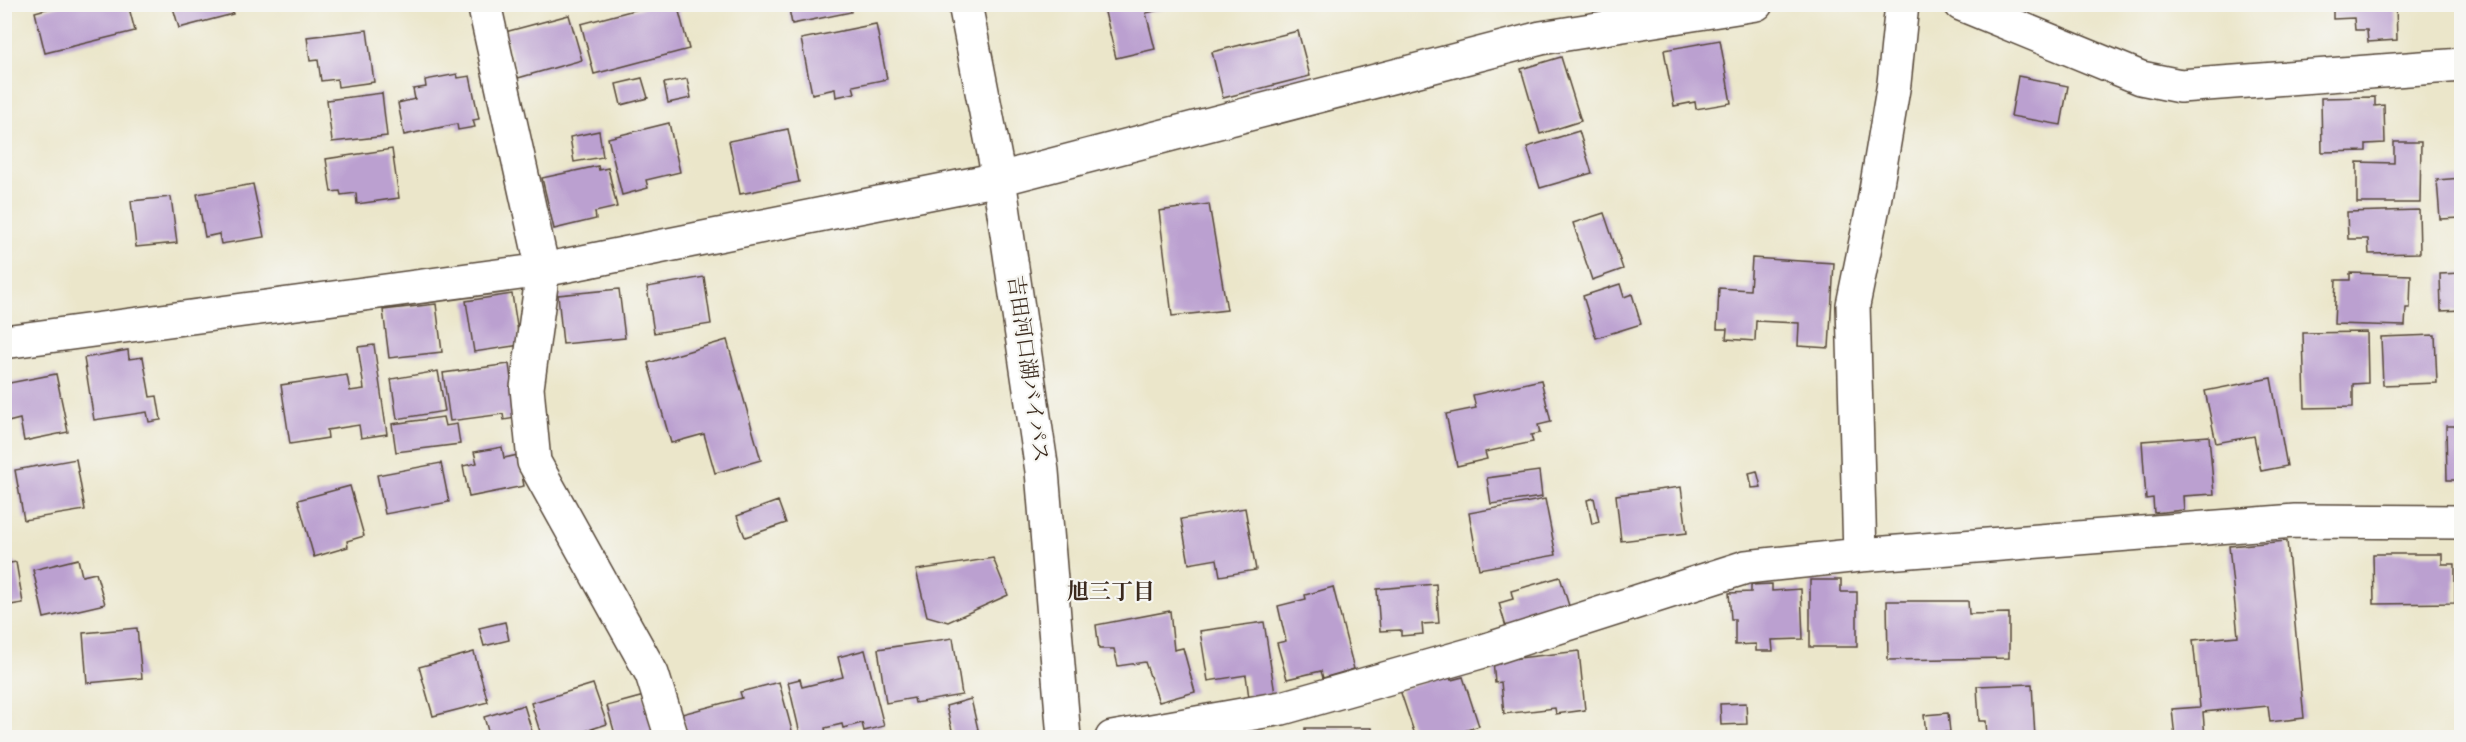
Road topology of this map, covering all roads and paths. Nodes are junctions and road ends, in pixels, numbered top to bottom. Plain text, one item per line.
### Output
1 (484, 4) edge
2 (965, 4) edge
3 (1756, 4) edge
4 (1902, 4) edge
5 (1961, 4) edge
6 (2462, 65) edge
7 (999, 179) junction
8 (543, 270) junction
9 (4, 342) edge
10 (2462, 522) edge
11 (1860, 555) junction
12 (672, 738) edge
13 (1064, 738) edge
14 (1112, 738) edge

1 - 8 main road
2 - 7 main road, 吉田河口湖バイパス
3 - 7 main road
4 - 11 main road
5 - 6 main road
7 - 8 main road
7 - 13 main road, 吉田河口湖バイパス
8 - 9 main road
8 - 12 main road
10 - 11 main road
11 - 14 main road

